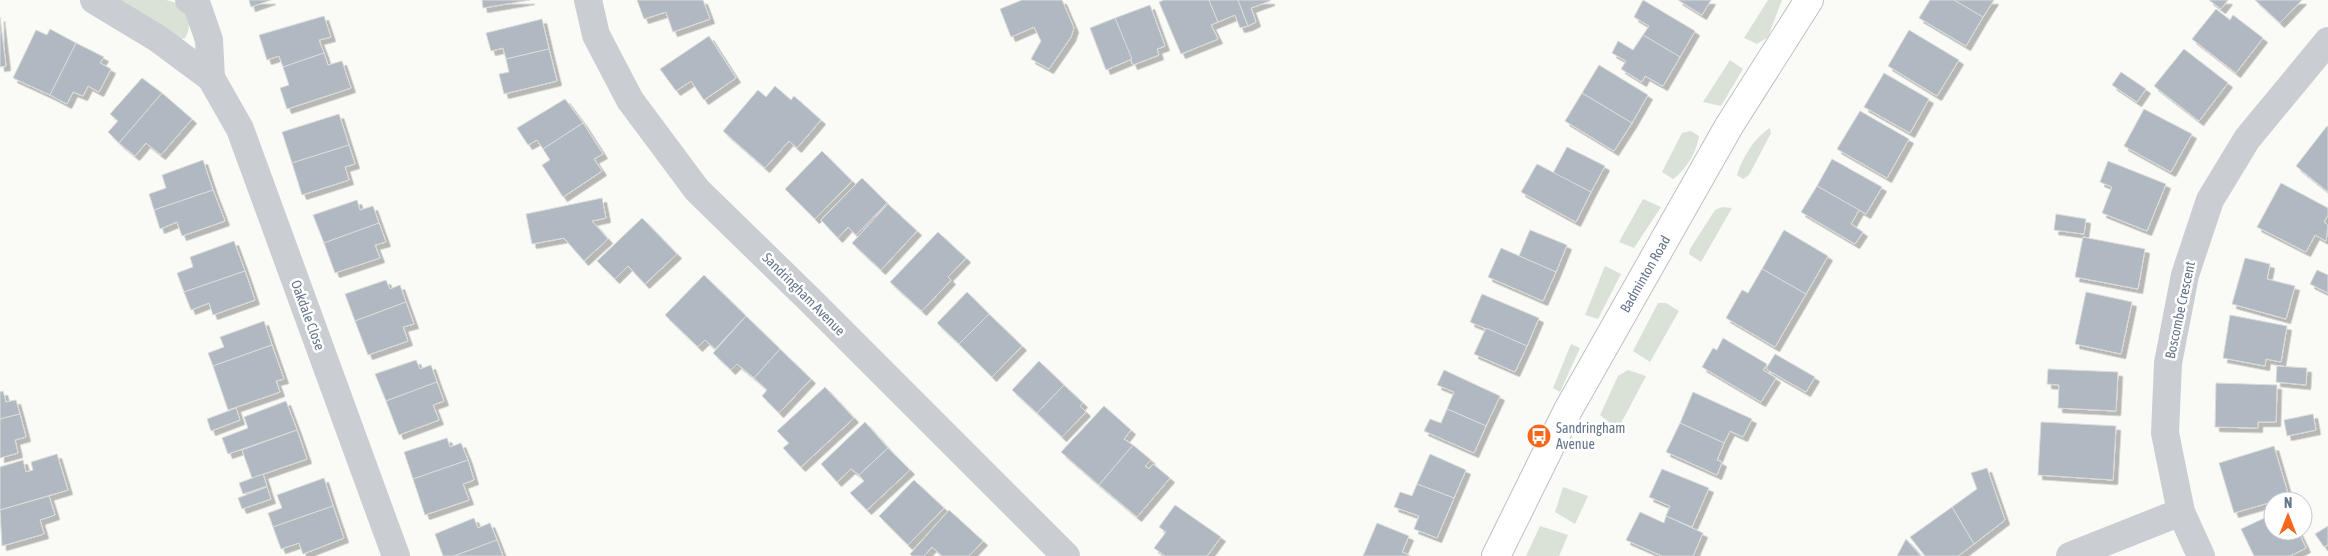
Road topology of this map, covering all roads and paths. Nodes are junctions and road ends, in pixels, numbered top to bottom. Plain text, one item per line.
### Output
1 (94, 0) edge
2 (189, 0) edge
3 (588, 0) edge
4 (1809, 0) edge
5 (2328, 41) edge
6 (211, 78) junction
7 (2181, 512) junction
8 (396, 556) edge
9 (1066, 556) edge
10 (1496, 556) edge
11 (2070, 556) edge
12 (2201, 556) edge

1 - 6 street, Oakdale Close
2 - 6 street, Oakdale Close
3 - 9 street, Sandringham Avenue
4 - 10 main road, Badminton Road
5 - 7 street, Boscombe Crescent
6 - 8 street, Oakdale Close
7 - 11 street
7 - 12 street, Boscombe Crescent

